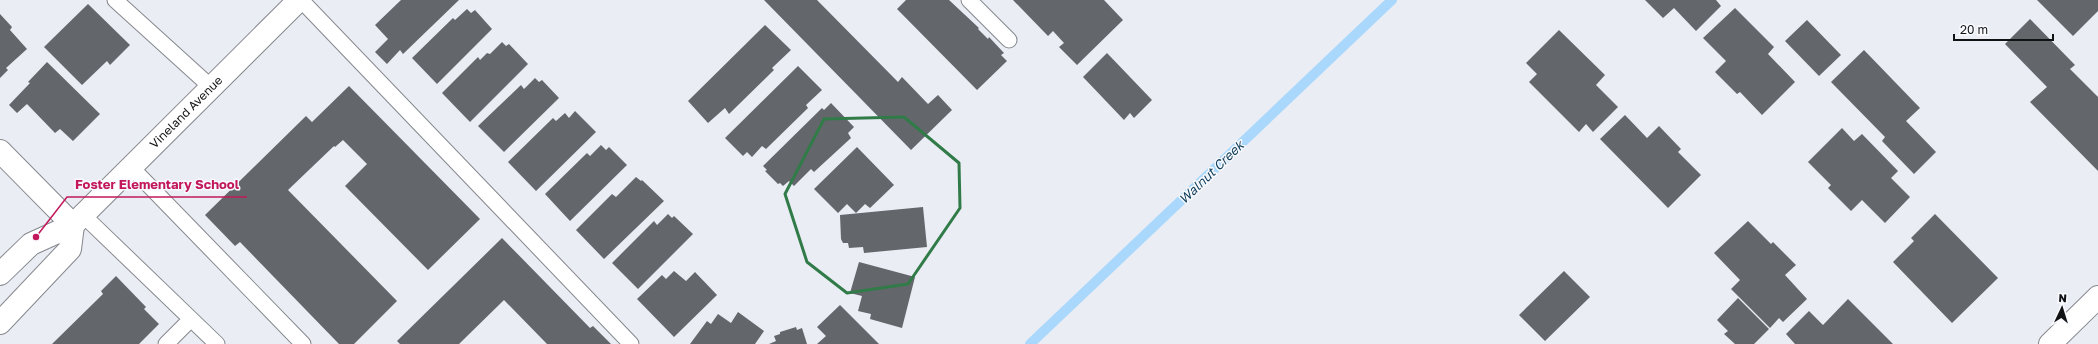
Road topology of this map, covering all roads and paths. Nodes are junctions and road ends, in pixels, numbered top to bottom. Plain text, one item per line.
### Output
1 (115, 0) edge
2 (300, 0) edge
3 (969, 0) edge
4 (1009, 40) dead end
5 (211, 87) junction
6 (0, 151) edge
7 (131, 167) junction
8 (78, 220) junction
9 (0, 274) edge
10 (2098, 297) edge
11 (191, 319) junction
12 (0, 323) edge
13 (166, 344) edge
14 (217, 344) edge
15 (303, 344) edge
16 (631, 344) edge
17 (2050, 344) edge

1 - 5 lane
2 - 5 street, Vineland Avenue
2 - 16 lane
3 - 4 lane
5 - 7 street, Vineland Avenue
6 - 8 street
7 - 8 street, Vineland Avenue
7 - 15 lane
8 - 9 street, Vineland Avenue
8 - 11 lane
8 - 12 street
10 - 17 street
11 - 13 lane
11 - 14 lane

